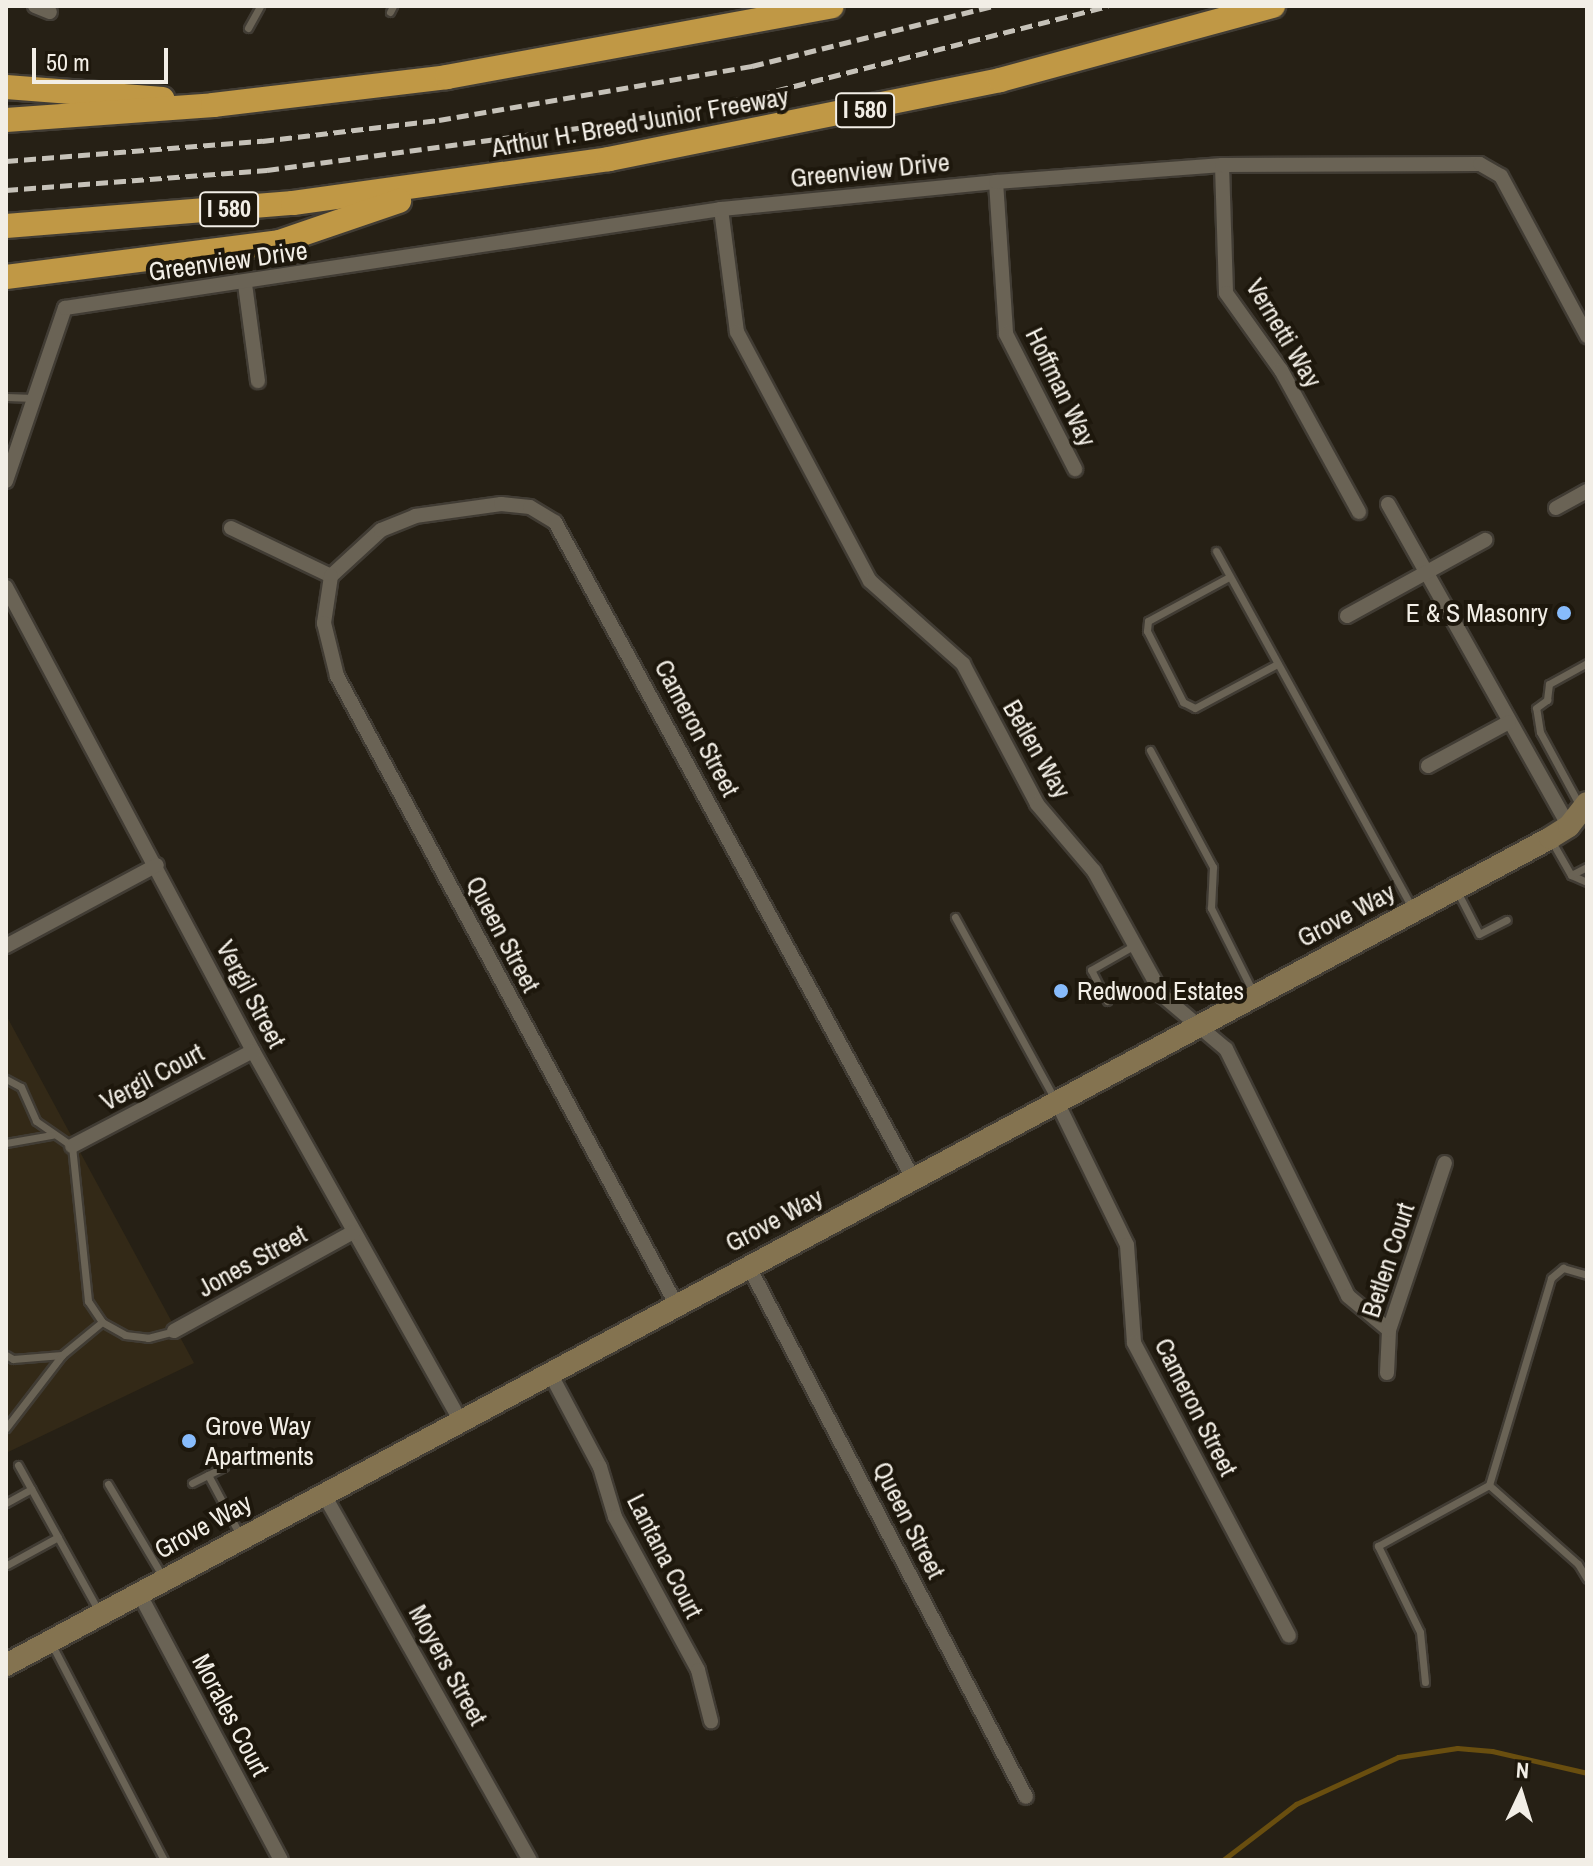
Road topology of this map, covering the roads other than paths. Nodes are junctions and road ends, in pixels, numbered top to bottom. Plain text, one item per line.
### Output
1 (35, 6) edge
2 (260, 6) edge
3 (832, 6) edge
4 (1273, 6) edge
5 (50, 12) dead end
6 (248, 28) dead end
7 (6, 87) edge
8 (213, 105) junction
9 (6, 120) edge
10 (1222, 165) junction
11 (996, 182) junction
12 (451, 183) junction
13 (721, 209) junction
14 (6, 226) edge
15 (6, 277) edge
16 (245, 284) junction
17 (1587, 336) edge
18 (258, 381) dead end
19 (6, 397) edge
20 (34, 398) junction
21 (1075, 469) dead end
22 (6, 481) edge
23 (1587, 491) edge
24 (1388, 504) dead end
25 (1556, 508) dead end
26 (1359, 512) dead end
27 (231, 528) dead end
28 (1485, 540) dead end
29 (1216, 551) dead end
30 (1427, 573) junction
31 (331, 576) junction
32 (1229, 577) junction
33 (6, 587) edge
34 (1347, 616) dead end
35 (1587, 663) edge
36 (1277, 664) junction
37 (1509, 722) junction
38 (1150, 750) dead end
39 (1428, 766) dead end
40 (1581, 816) edge
41 (1550, 838) junction
42 (157, 865) junction
43 (1587, 867) edge
44 (1571, 875) junction
45 (1587, 882) edge
46 (1455, 888) junction
47 (1413, 910) junction
48 (955, 917) dead end
49 (1507, 920) dead end
50 (1137, 944) junction
51 (6, 946) edge
52 (1255, 996) junction
53 (1107, 1001) dead end
54 (1199, 1027) junction
55 (253, 1051) junction
56 (6, 1079) edge
57 (1057, 1102) junction
58 (52, 1135) junction
59 (6, 1143) edge
60 (72, 1146) junction
61 (1445, 1163) dead end
62 (913, 1178) junction
63 (353, 1232) junction
64 (748, 1265) junction
65 (1587, 1275) edge
66 (676, 1304) junction
67 (102, 1322) junction
68 (1389, 1330) junction
69 (174, 1331) joint
70 (6, 1355) edge
71 (62, 1355) junction
72 (550, 1373) junction
73 (1387, 1373) dead end
74 (460, 1420) junction
75 (6, 1428) edge
76 (18, 1465) dead end
77 (224, 1467) dead end
78 (208, 1475) junction
79 (192, 1483) dead end
80 (108, 1484) dead end
81 (1489, 1485) junction
82 (31, 1489) junction
83 (323, 1493) junction
84 (6, 1503) edge
85 (58, 1537) junction
86 (241, 1537) junction
87 (7, 1565) edge
88 (164, 1579) junction
89 (1587, 1579) edge
90 (139, 1593) junction
91 (100, 1614) junction
92 (1289, 1636) dead end
93 (50, 1641) junction
94 (6, 1665) edge
95 (1425, 1682) dead end
96 (711, 1721) dead end
97 (1026, 1797) dead end
98 (164, 1860) edge
99 (281, 1860) edge
100 (530, 1860) edge

1 - 5 street
2 - 6 lane
3 - 8 highway
4 - 12 highway, Arthur H. Breed Junior Freeway / I 580
7 - 8 highway
8 - 9 highway
10 - 11 street, Greenview Drive
10 - 17 street, Greenview Drive
10 - 26 street, Vernetti Way
11 - 13 street, Greenview Drive
11 - 21 street, Hoffman Way
12 - 14 highway, Arthur H. Breed Junior Freeway / I 580
12 - 15 highway
13 - 16 street, Greenview Drive
13 - 50 street, Betlen Way
16 - 18 street
16 - 20 street, Greenview Drive
19 - 20 lane
20 - 22 street
23 - 25 street
24 - 30 street
27 - 31 street
28 - 30 street
29 - 32 lane
30 - 34 street
30 - 37 street
31 - 62 street, Cameron Street
31 - 66 street, Queen Street
32 - 36 lane
32 - 36 lane
33 - 42 street, Vergil Street
35 - 40 lane
36 - 47 lane
37 - 39 street
37 - 40 street
38 - 52 lane
40 - 41 main road, Grove Way
41 - 44 lane
41 - 46 main road, Grove Way
42 - 51 street
42 - 55 street, Vergil Street
43 - 44 lane
44 - 45 lane
46 - 47 main road, Grove Way
46 - 49 lane
47 - 52 main road, Grove Way
48 - 57 lane
50 - 53 lane
50 - 54 street, Betlen Way
52 - 54 main road, Grove Way
54 - 57 main road, Grove Way
54 - 68 street, Betlen Way
55 - 60 street, Vergil Court
55 - 63 street, Vergil Street
56 - 58 lane
57 - 62 main road, Grove Way
57 - 92 street, Cameron Street
58 - 59 lane
58 - 60 lane
60 - 67 lane
61 - 68 street, Betlen Court
62 - 64 main road, Grove Way
63 - 69 street, Jones Street
63 - 74 street, Vergil Street
64 - 66 main road, Grove Way
64 - 97 street, Queen Street
65 - 81 lane
66 - 72 main road, Grove Way
67 - 69 lane
67 - 71 lane
68 - 73 street, Betlen Court
70 - 71 lane
71 - 75 lane
72 - 74 main road, Grove Way
72 - 96 street, Lantana Court
74 - 83 main road, Grove Way
76 - 82 lane
77 - 78 lane
78 - 79 lane
78 - 86 lane
80 - 88 lane
81 - 89 lane
81 - 95 lane
82 - 84 lane
82 - 85 lane
83 - 86 main road, Grove Way
83 - 100 street, Moyers Street
85 - 87 lane
85 - 91 lane
86 - 88 main road, Grove Way
88 - 90 main road, Grove Way
90 - 91 main road, Grove Way
90 - 99 street, Morales Court
91 - 93 main road, Grove Way
93 - 94 main road, Grove Way
93 - 98 lane

